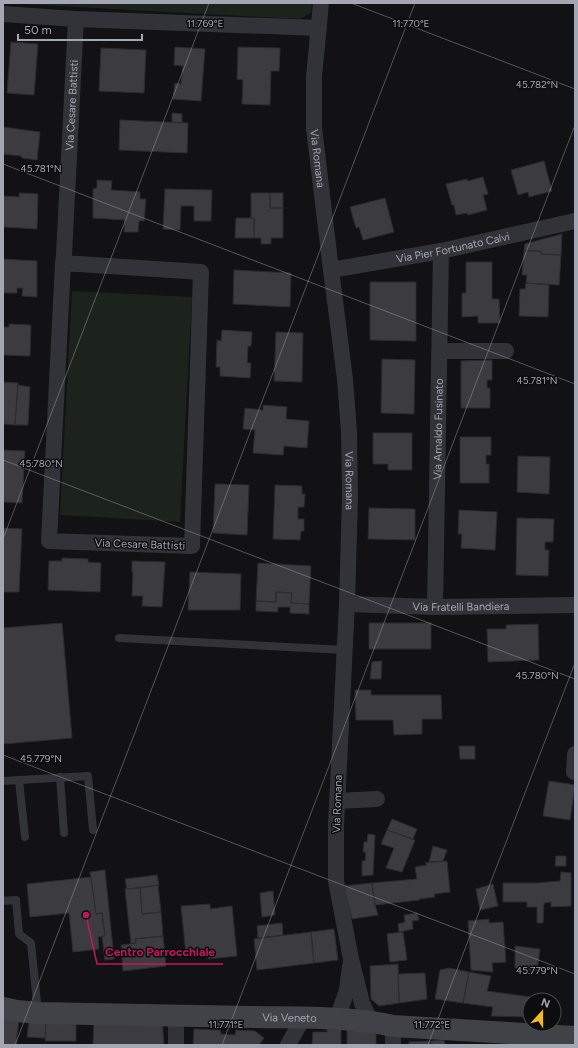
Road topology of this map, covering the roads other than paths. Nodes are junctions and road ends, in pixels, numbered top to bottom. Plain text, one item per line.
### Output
1 (321, 3) edge
2 (3, 14) edge
3 (76, 19) junction
4 (318, 28) junction
5 (575, 221) edge
6 (441, 251) junction
7 (63, 264) junction
8 (331, 270) junction
9 (506, 350) dead end
10 (440, 351) junction
11 (347, 604) junction
12 (575, 605) edge
13 (435, 607) junction
14 (119, 638) dead end
15 (346, 650) junction
16 (575, 754) edge
17 (574, 772) edge
18 (60, 777) junction
19 (19, 780) junction
20 (3, 781) edge
21 (377, 799) dead end
22 (337, 801) junction
23 (93, 830) dead end
24 (64, 833) dead end
25 (25, 837) dead end
26 (3, 901) edge
27 (350, 959) junction
28 (3, 1008) edge
29 (38, 1013) junction
30 (176, 1015) junction
31 (303, 1018) junction
32 (337, 1019) junction
33 (371, 1022) junction
34 (393, 1036) edge
35 (575, 1038) edge
36 (176, 1045) edge
37 (288, 1045) edge

1 - 4 street, Via Romana
2 - 3 street
3 - 4 street
3 - 7 street, Via Cesare Battisti
4 - 8 street, Via Romana
5 - 6 street, Via Pier Fortunato Calvi
6 - 8 street, Via Pier Fortunato Calvi
6 - 10 street, Via Arnaldo Fusinato
7 - 7 street, Via Cesare Battisti
8 - 11 street, Via Romana
9 - 10 street
10 - 13 street, Via Arnaldo Fusinato
11 - 13 street, Via Fratelli Bandiera
11 - 15 street, Via Romana
12 - 13 street, Via Fratelli Bandiera
14 - 15 lane
15 - 22 street, Via Romana
16 - 17 street
18 - 19 lane
18 - 23 lane
18 - 24 lane
19 - 20 lane
19 - 25 lane
21 - 22 street
22 - 27 street, Via Romana
26 - 29 lane
27 - 32 street, Via Romana
27 - 33 street, Via Romana
28 - 29 street, Via Veneto
29 - 30 street, Via Veneto
30 - 31 street, Via Veneto
30 - 36 street
31 - 32 street, Via Veneto
31 - 37 street
32 - 33 street, Via Veneto
33 - 34 street, Via Veneto
34 - 35 street, Via Veneto

